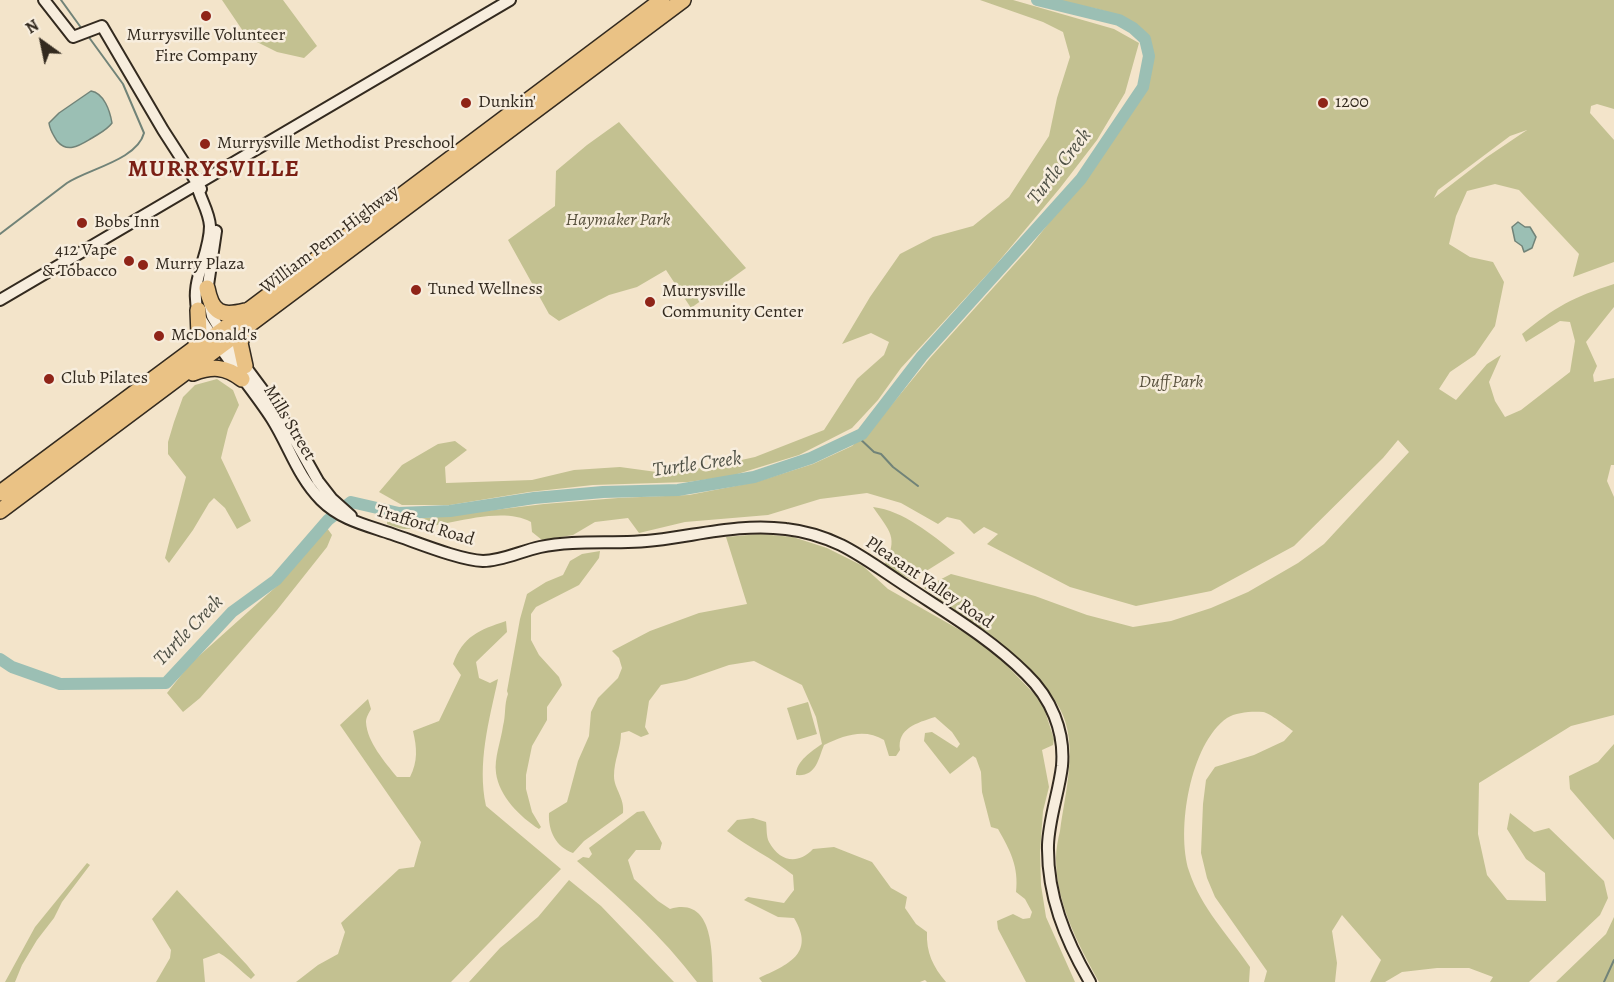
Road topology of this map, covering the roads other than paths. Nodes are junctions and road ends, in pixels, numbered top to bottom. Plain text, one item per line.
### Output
1 (44, 0) edge
2 (510, 0) edge
3 (662, 0) edge
4 (683, 0) edge
5 (454, 156) junction
6 (440, 183) junction
7 (197, 185) junction
8 (207, 288) junction
9 (0, 300) edge
10 (198, 310) junction
11 (249, 310) junction
12 (245, 328) junction
13 (220, 340) junction
14 (195, 348) junction
15 (244, 373) junction
16 (179, 378) junction
17 (99, 420) junction
18 (55, 454) junction
19 (71, 459) junction
20 (30, 489) junction
21 (0, 494) edge
22 (0, 511) edge
23 (347, 516) joint
24 (483, 561) joint
25 (1090, 982) edge

1 - 7 main road
2 - 7 main road
3 - 5 highway, William Penn Highway
4 - 6 highway, William Penn Highway
5 - 6 highway
5 - 11 highway, William Penn Highway
6 - 12 highway, William Penn Highway
7 - 8 main road
7 - 9 main road
7 - 10 main road
8 - 11 highway
8 - 13 main road
10 - 13 main road
10 - 14 highway
11 - 13 highway, William Penn Highway
12 - 13 highway, William Penn Highway
12 - 15 highway
13 - 14 highway, William Penn Highway
13 - 15 main road, Mills Street
13 - 16 highway, William Penn Highway
14 - 17 highway, William Penn Highway
15 - 16 highway
15 - 23 main road, Mills Street
16 - 19 highway, William Penn Highway
17 - 18 highway, William Penn Highway
17 - 19 highway
18 - 20 highway
18 - 21 highway, William Penn Highway
19 - 20 highway, William Penn Highway
20 - 22 highway, William Penn Highway
23 - 24 main road, Trafford Road
24 - 25 main road, Pleasant Valley Road

